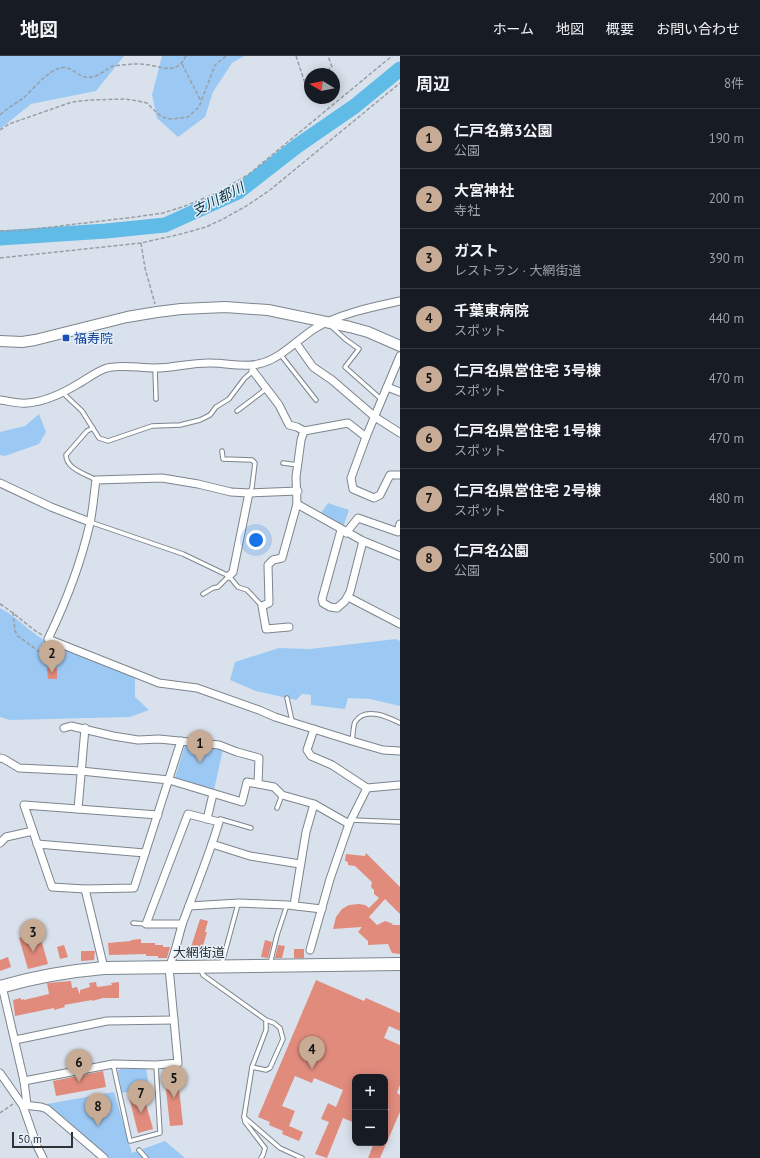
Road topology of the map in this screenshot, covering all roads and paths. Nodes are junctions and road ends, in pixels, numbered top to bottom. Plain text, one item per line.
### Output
1 (186, 56) edge
2 (226, 56) edge
3 (296, 56) edge
4 (328, 56) edge
5 (392, 56) edge
6 (182, 64) junction
7 (331, 68) edge
8 (304, 80) edge
9 (400, 82) edge
10 (201, 101) junction
11 (0, 115) edge
12 (0, 130) edge
13 (0, 231) edge
14 (141, 243) junction
15 (0, 258) edge
16 (400, 301) edge
17 (157, 312) junction
18 (327, 323) junction
19 (0, 341) edge
20 (296, 343) junction
21 (400, 346) edge
22 (280, 354) junction
23 (400, 356) edge
24 (258, 364) junction
25 (155, 368) junction
26 (253, 371) junction
27 (387, 387) junction
28 (266, 389) junction
29 (400, 392) edge
30 (63, 393) junction
31 (156, 399) dead end
32 (382, 399) junction
33 (0, 400) edge
34 (316, 400) dead end
35 (237, 411) dead end
36 (210, 415) junction
37 (375, 418) junction
38 (212, 420) dead end
39 (93, 428) junction
40 (304, 431) junction
41 (400, 433) edge
42 (366, 437) junction
43 (222, 451) dead end
44 (283, 463) dead end
45 (298, 465) junction
46 (400, 475) edge
47 (96, 480) junction
48 (0, 483) edge
49 (298, 491) junction
50 (250, 493) junction
51 (297, 504) junction
52 (90, 522) junction
53 (400, 524) edge
54 (344, 531) junction
55 (363, 541) junction
56 (400, 556) edge
57 (229, 576) junction
58 (202, 594) dead end
59 (348, 597) junction
60 (0, 604) edge
61 (262, 606) junction
62 (13, 612) junction
63 (400, 624) edge
64 (289, 627) dead end
65 (48, 639) junction
66 (50, 666) dead end
67 (287, 698) dead end
68 (292, 721) junction
69 (400, 723) edge
70 (64, 728) dead end
71 (85, 728) junction
72 (314, 729) junction
73 (181, 741) junction
74 (352, 741) junction
75 (400, 751) edge
76 (0, 758) edge
77 (81, 771) junction
78 (170, 780) junction
79 (258, 784) junction
80 (400, 785) edge
81 (367, 788) junction
82 (214, 794) junction
83 (282, 795) junction
84 (314, 804) junction
85 (277, 808) dead end
86 (78, 809) junction
87 (158, 815) junction
88 (207, 818) junction
89 (219, 822) junction
90 (350, 822) junction
91 (400, 822) edge
92 (251, 828) dead end
93 (33, 831) junction
94 (0, 843) edge
95 (37, 844) junction
96 (212, 844) junction
97 (145, 853) junction
98 (300, 864) junction
99 (85, 889) junction
100 (239, 903) junction
101 (291, 905) junction
102 (189, 906) junction
103 (322, 909) junction
104 (133, 923) dead end
105 (146, 924) junction
106 (182, 924) junction
107 (310, 950) dead end
108 (400, 964) edge
109 (270, 965) junction
110 (200, 966) junction
111 (221, 966) junction
112 (169, 967) junction
113 (104, 968) junction
114 (1, 986) edge
115 (174, 1020) junction
116 (266, 1020) junction
117 (15, 1040) junction
118 (113, 1064) junction
119 (156, 1065) junction
120 (252, 1067) junction
121 (0, 1073) edge
122 (24, 1081) junction
123 (12, 1104) dead end
124 (25, 1105) junction
125 (0, 1113) edge
126 (244, 1118) junction
127 (139, 1150) dead end
128 (43, 1158) edge
129 (104, 1158) edge
130 (146, 1158) edge
131 (261, 1158) edge
132 (302, 1158) edge

1 - 6 path
2 - 10 path
3 - 8 path
4 - 7 path
5 - 13 path
6 - 10 path
6 - 11 path
9 - 14 path
10 - 12 path
14 - 15 path
14 - 17 path
16 - 18 street
17 - 18 street
17 - 19 street
18 - 20 street
18 - 21 street
18 - 32 lane
20 - 22 street
20 - 37 street
22 - 24 street
22 - 34 lane
23 - 27 street
24 - 25 street
24 - 26 lane
25 - 30 street
25 - 31 lane
26 - 28 street
26 - 36 lane
27 - 29 street
27 - 32 street
28 - 35 lane
28 - 40 street
30 - 33 street
30 - 39 lane
32 - 37 street
36 - 38 lane
36 - 39 lane
37 - 41 street
37 - 42 street
39 - 47 lane
40 - 42 street
40 - 45 street
42 - 46 street
43 - 50 lane
44 - 45 lane
45 - 49 street
47 - 50 street
47 - 52 street
48 - 52 street
49 - 50 street
49 - 51 street
50 - 57 street
51 - 54 street
51 - 61 street
52 - 57 lane
52 - 65 street
53 - 54 street
54 - 55 street
54 - 59 street
55 - 56 street
55 - 59 street
57 - 58 lane
57 - 61 lane
59 - 63 street
60 - 62 path
61 - 64 street
62 - 65 path
62 - 66 path
65 - 68 street
67 - 68 lane
68 - 72 street
69 - 74 lane
70 - 71 street
71 - 73 street
71 - 77 street
72 - 74 street
72 - 81 street
73 - 78 street
73 - 79 street
74 - 75 street
76 - 77 street
77 - 78 street
77 - 86 street
78 - 82 street
78 - 87 street
79 - 82 street
79 - 83 street
80 - 81 street
81 - 90 street
82 - 88 street
83 - 84 street
83 - 85 lane
84 - 90 street
84 - 98 street
86 - 87 street
86 - 93 street
87 - 97 street
88 - 89 street
88 - 105 street
89 - 92 lane
89 - 96 street
90 - 91 lane
90 - 103 street
93 - 94 street
93 - 95 street
95 - 97 street
95 - 99 street
96 - 98 street
96 - 102 street
97 - 99 street
98 - 101 street
99 - 113 street
100 - 101 street
100 - 102 street
100 - 111 lane
101 - 103 street
101 - 109 lane
102 - 106 street
103 - 107 street
104 - 105 lane
105 - 106 street
106 - 112 street
108 - 109 main road, 大網街道
109 - 111 main road, 大網街道
110 - 111 main road, 大網街道
110 - 112 main road, 大網街道
110 - 116 lane
112 - 113 main road, 大網街道
112 - 115 street
113 - 114 main road, 大網街道
114 - 117 street
115 - 117 street
115 - 119 street
116 - 120 lane
116 - 120 lane
117 - 122 street
118 - 119 street
118 - 119 lane
118 - 122 street
120 - 126 lane
121 - 124 street
122 - 124 street
123 - 125 path
124 - 128 street
124 - 129 street
126 - 131 lane
126 - 132 lane
127 - 130 lane

